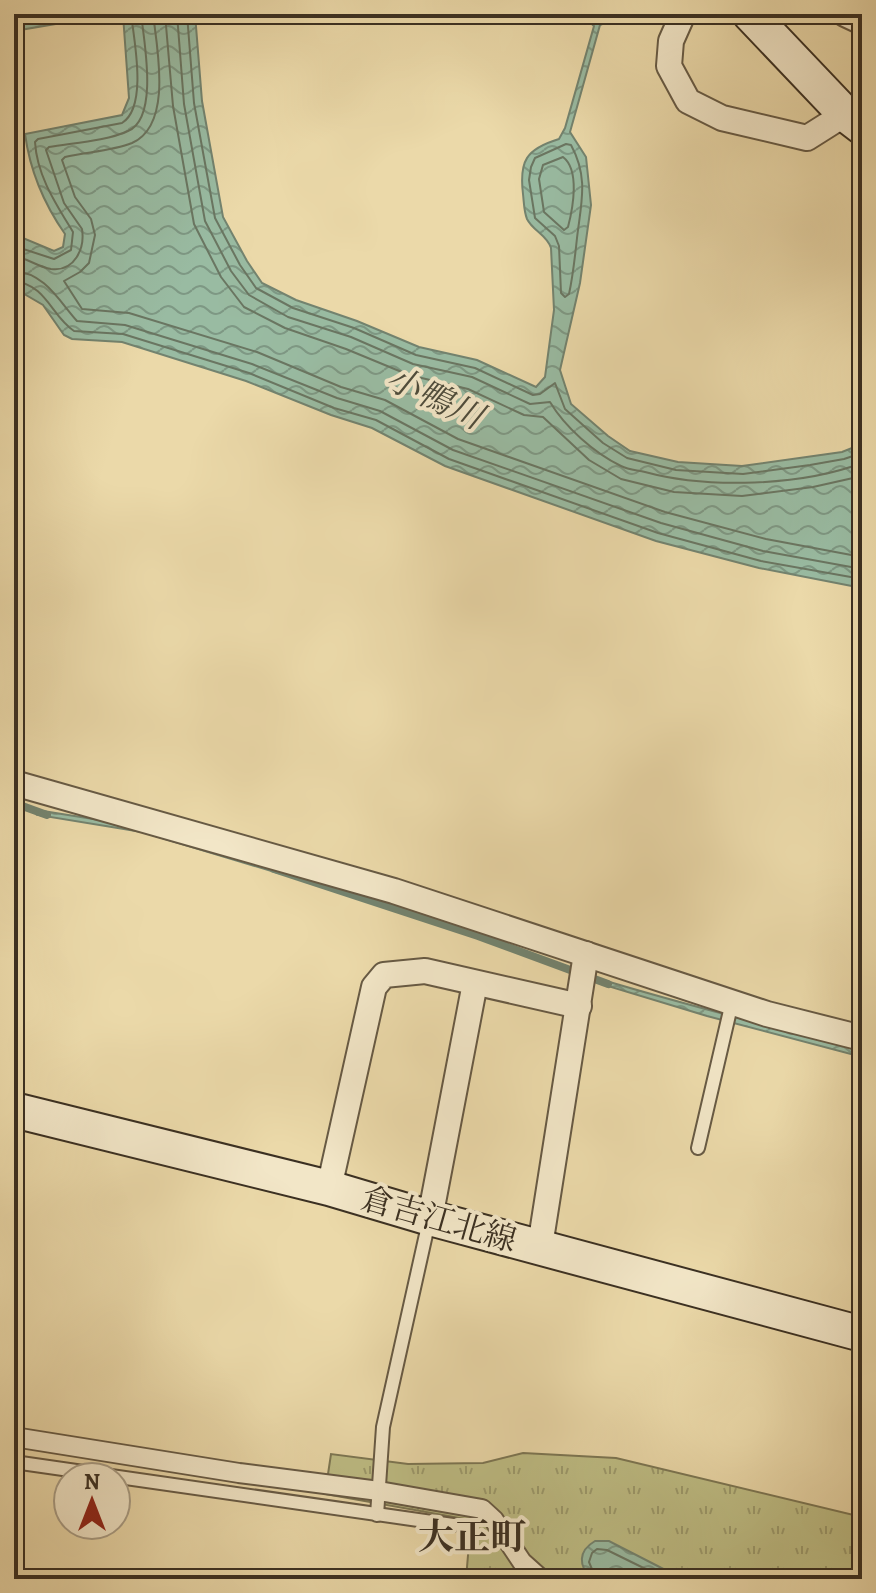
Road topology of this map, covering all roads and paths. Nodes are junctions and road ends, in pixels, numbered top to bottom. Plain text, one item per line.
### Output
1 (683, 14) edge
2 (750, 14) edge
3 (845, 14) edge
4 (862, 22) edge
5 (854, 121) edge
6 (14, 783) edge
7 (586, 954) junction
8 (475, 983) junction
9 (732, 1002) junction
10 (579, 1006) junction
11 (862, 1038) edge
12 (14, 1110) edge
13 (698, 1148) dead end
14 (329, 1188) junction
15 (430, 1218) junction
16 (540, 1246) junction
17 (862, 1334) edge
18 (14, 1437) edge
19 (14, 1462) edge
20 (379, 1491) junction
21 (377, 1515) junction
22 (453, 1525) dead end
23 (541, 1579) edge

1 - 5 street
2 - 5 main road
3 - 4 street
6 - 7 street
7 - 9 street
7 - 10 street
8 - 10 street
8 - 14 street
8 - 15 street
9 - 11 street
9 - 13 lane
10 - 16 street
12 - 14 main road, 倉吉江北線
14 - 15 main road, 倉吉江北線
15 - 16 main road, 倉吉江北線
15 - 20 lane
16 - 17 main road, 倉吉江北線
18 - 20 street
19 - 21 lane
20 - 21 lane
20 - 23 street
21 - 22 lane

